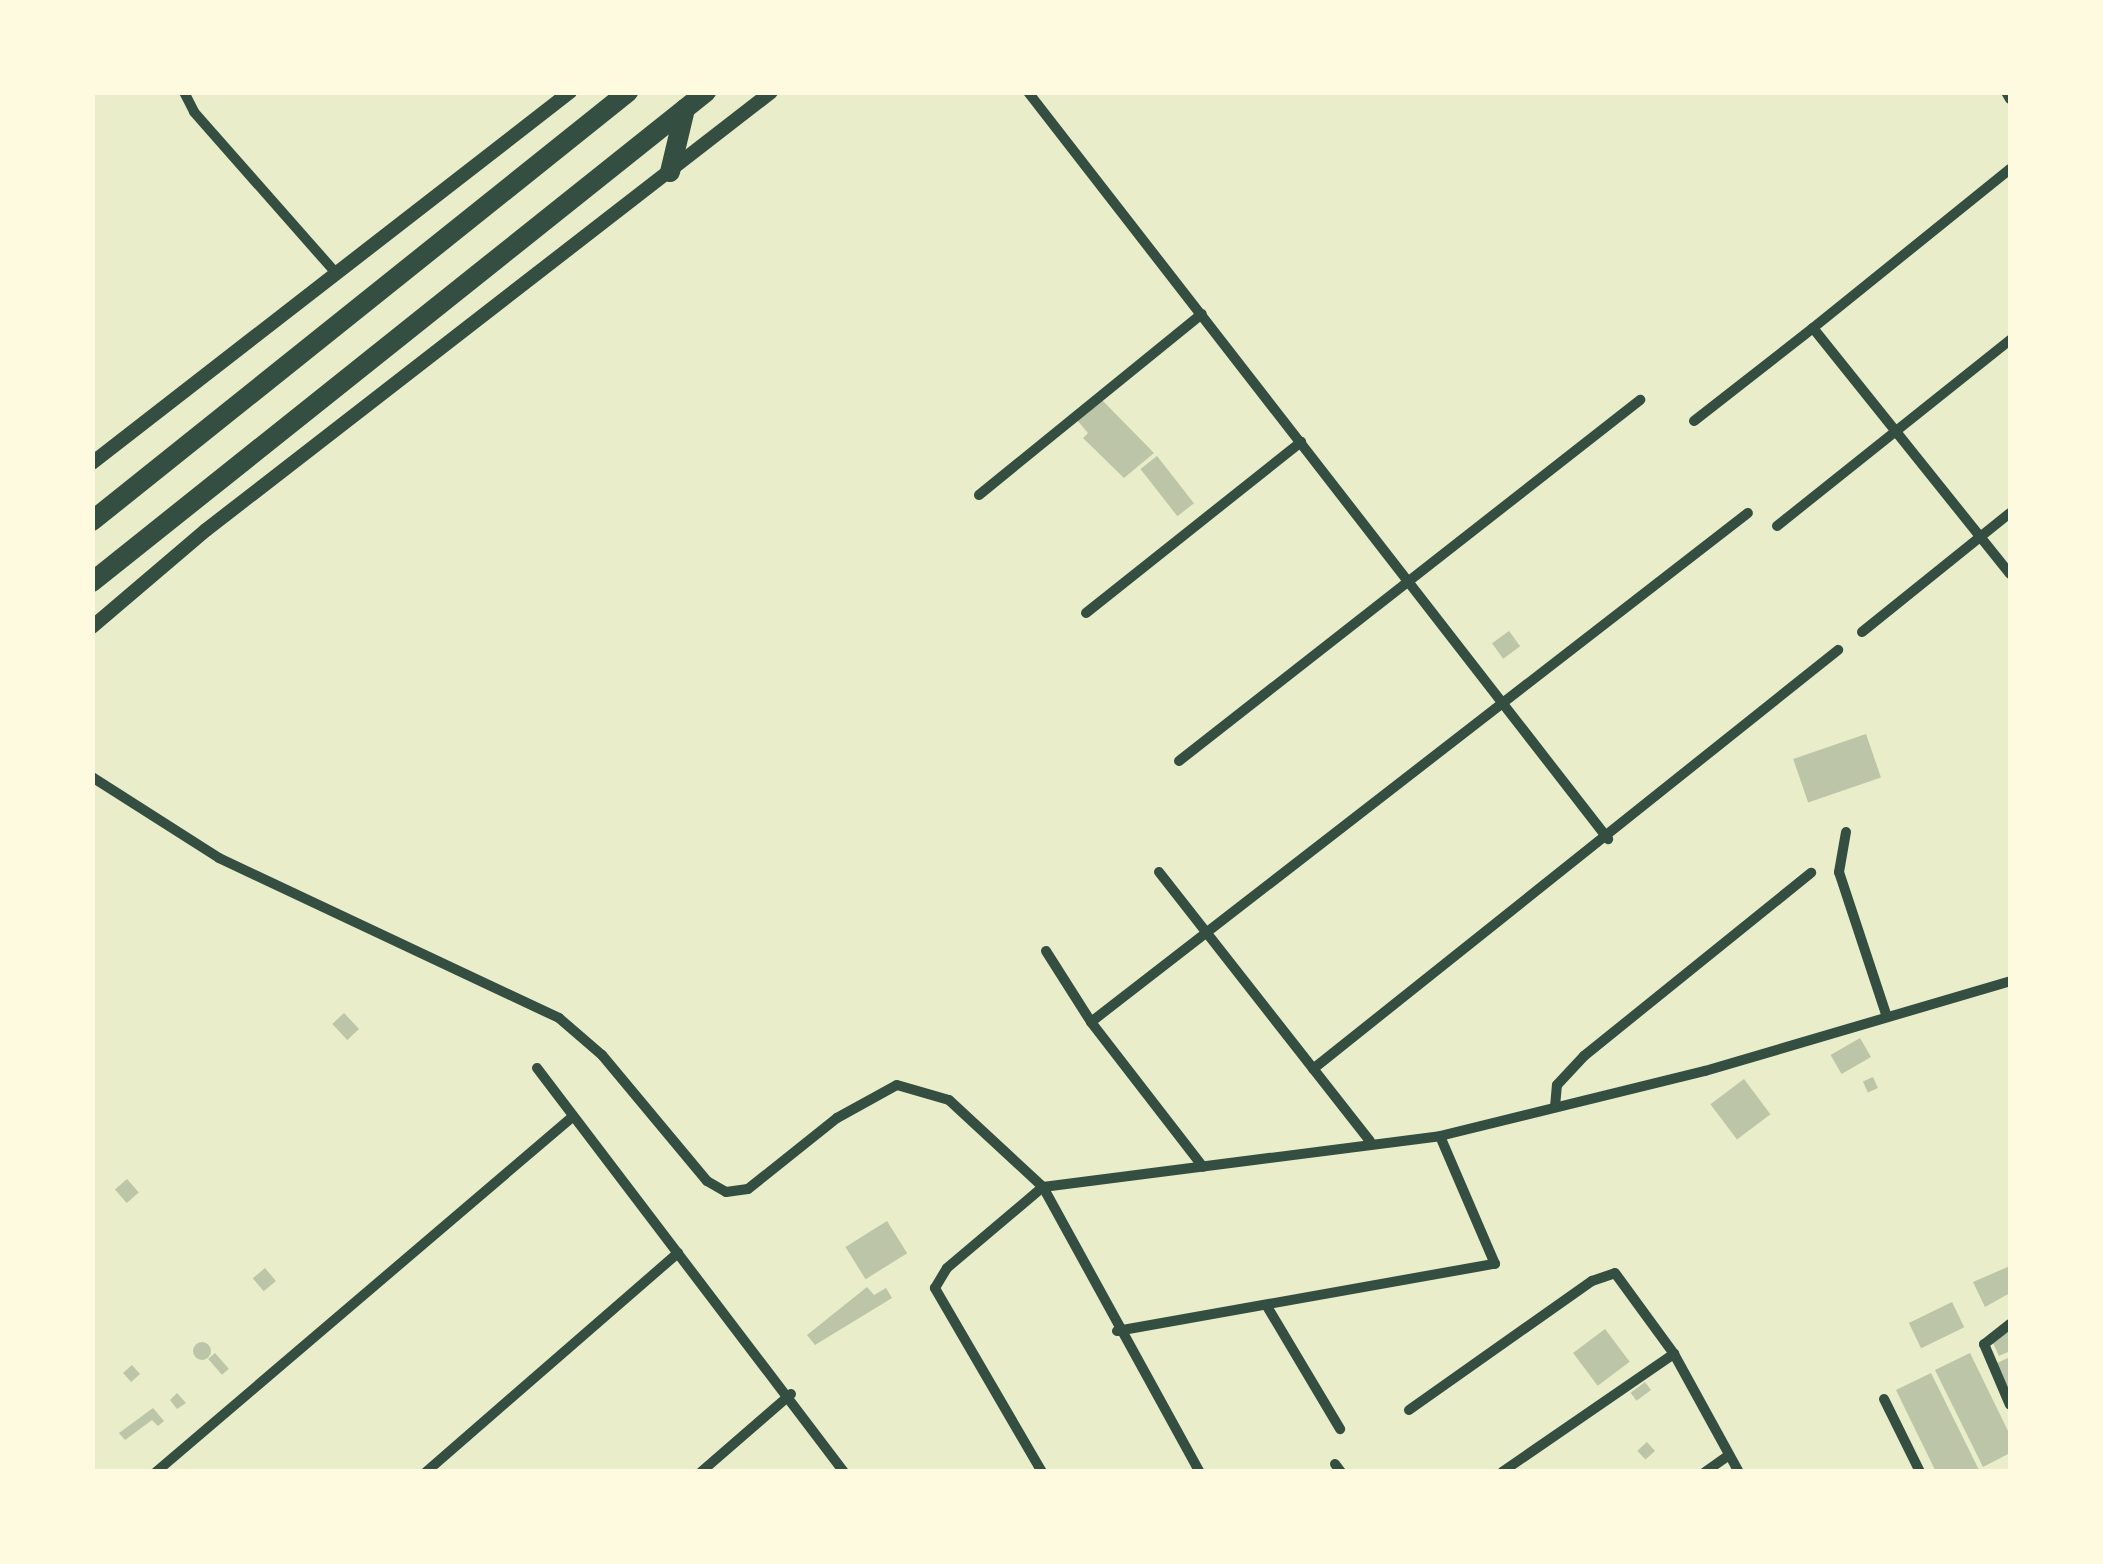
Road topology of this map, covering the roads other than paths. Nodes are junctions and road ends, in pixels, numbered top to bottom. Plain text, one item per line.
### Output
1 (184, 92) edge
2 (570, 92) edge
3 (628, 92) edge
4 (706, 92) edge
5 (771, 92) edge
6 (1028, 92) edge
7 (2006, 92) edge
8 (2010, 98) edge
9 (685, 110) junction
10 (2010, 169) edge
11 (670, 172) junction
12 (334, 271) junction
13 (1202, 314) junction
14 (1812, 328) junction
15 (2010, 340) edge
16 (1640, 400) dead end
17 (1694, 421) dead end
18 (1896, 430) junction
19 (1300, 442) junction
20 (92, 463) edge
21 (979, 494) dead end
22 (2010, 513) edge
23 (1748, 514) dead end
24 (92, 521) edge
25 (1777, 526) dead end
26 (1980, 537) junction
27 (2010, 574) edge
28 (92, 582) edge
29 (1412, 582) junction
30 (1086, 612) dead end
31 (92, 627) edge
32 (1862, 632) dead end
33 (1838, 650) dead end
34 (1504, 698) junction
35 (1179, 761) dead end
36 (92, 777) edge
37 (1846, 832) dead end
38 (1608, 839) junction
39 (1159, 872) dead end
40 (1811, 873) dead end
41 (1210, 936) junction
42 (1046, 951) dead end
43 (2010, 980) edge
44 (1886, 1014) junction
45 (1091, 1022) junction
46 (537, 1068) dead end
47 (1314, 1068) junction
48 (1555, 1106) junction
49 (572, 1118) junction
50 (1440, 1136) junction
51 (1370, 1141) junction
52 (1203, 1167) junction
53 (1043, 1188) junction
54 (678, 1253) junction
55 (1268, 1308) junction
56 (2010, 1324) edge
57 (1118, 1331) junction
58 (1674, 1354) junction
59 (791, 1394) junction
60 (1884, 1399) dead end
61 (2010, 1405) edge
62 (1409, 1410) dead end
63 (1340, 1429) dead end
64 (1728, 1456) junction
65 (156, 1472) edge
66 (426, 1472) edge
67 (701, 1472) edge
68 (844, 1472) edge
69 (1042, 1472) edge
70 (1200, 1472) edge
71 (1502, 1472) edge
72 (1706, 1472) edge
73 (1739, 1472) edge
74 (1920, 1472) edge

1 - 12 street
2 - 12 street
3 - 24 highway
4 - 9 highway
5 - 11 street
6 - 13 street
7 - 8 street
9 - 11 highway
9 - 28 highway
10 - 14 street
11 - 31 street
12 - 20 street
13 - 19 street
13 - 21 street
14 - 17 street
14 - 18 street
15 - 18 street
16 - 29 street
18 - 25 street
18 - 26 street
19 - 29 street
19 - 30 street
22 - 26 street
23 - 34 street
26 - 27 street
26 - 32 street
29 - 34 street
29 - 35 street
33 - 38 street
34 - 38 street
34 - 41 street
36 - 53 street
37 - 44 street
38 - 47 street
39 - 41 street
40 - 48 street
41 - 45 street
41 - 47 street
42 - 45 street
43 - 44 street
44 - 48 street
45 - 52 street
46 - 49 street
47 - 51 street
48 - 50 street
49 - 54 street
49 - 65 street
50 - 51 street
50 - 55 street
51 - 52 street
52 - 53 street
53 - 57 street
53 - 69 street
54 - 59 street
54 - 66 street
55 - 57 street
55 - 63 street
56 - 61 street
57 - 70 street
58 - 62 street
58 - 64 street
58 - 71 street
59 - 67 street
59 - 68 street
60 - 74 street
64 - 72 street
64 - 73 street

